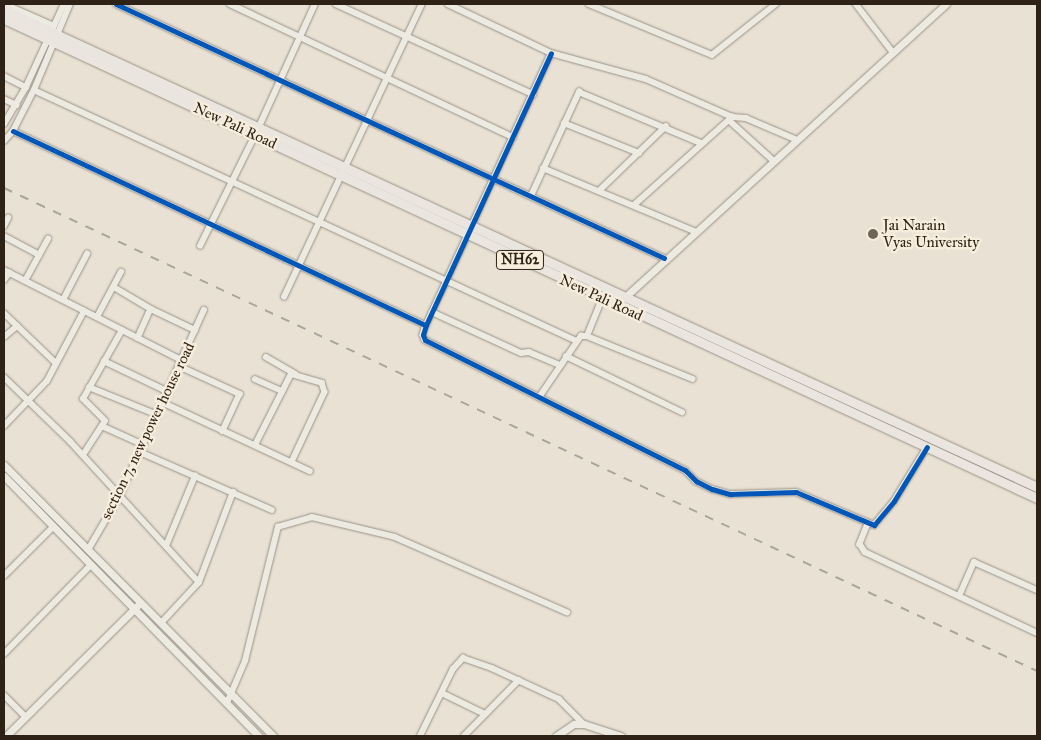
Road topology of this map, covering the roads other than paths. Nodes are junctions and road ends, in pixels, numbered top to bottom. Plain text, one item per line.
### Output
1 (64, 4) edge
2 (70, 4) edge
3 (116, 4) edge
4 (230, 4) edge
5 (314, 4) edge
6 (336, 4) edge
7 (422, 4) edge
8 (448, 4) edge
9 (589, 4) edge
10 (776, 4) edge
11 (856, 4) edge
12 (946, 4) edge
13 (6, 12) edge
14 (53, 35) junction
15 (300, 35) junction
16 (407, 36) junction
17 (892, 51) junction
18 (551, 53) junction
19 (4, 76) edge
20 (386, 79) junction
21 (281, 80) junction
22 (26, 87) junction
23 (34, 90) junction
24 (533, 94) junction
25 (4, 99) edge
26 (17, 105) junction
27 (730, 118) junction
28 (367, 120) junction
29 (564, 123) junction
30 (4, 124) edge
31 (666, 126) junction
32 (13, 131) junction
33 (257, 132) junction
34 (513, 136) junction
35 (795, 139) junction
36 (4, 141) edge
37 (701, 143) junction
38 (639, 153) junction
39 (773, 160) junction
40 (543, 168) junction
41 (342, 172) junction
42 (494, 179) junction
43 (234, 183) junction
44 (600, 191) junction
45 (531, 196) junction
46 (634, 205) junction
47 (8, 218) dead end
48 (319, 223) junction
49 (213, 224) junction
50 (4, 226) edge
51 (694, 231) junction
52 (470, 232) junction
53 (4, 236) edge
54 (48, 239) dead end
55 (200, 246) dead end
56 (87, 254) dead end
57 (39, 255) junction
58 (664, 258) junction
59 (299, 264) junction
60 (6, 271) edge
61 (121, 272) dead end
62 (4, 280) edge
63 (25, 281) junction
64 (446, 282) junction
65 (114, 287) junction
66 (284, 297) dead end
67 (624, 298) junction
68 (602, 299) junction
69 (63, 300) junction
70 (151, 308) junction
71 (204, 310) dead end
72 (84, 311) junction
73 (432, 312) junction
74 (4, 313) edge
75 (97, 317) junction
76 (426, 325) junction
77 (17, 326) junction
78 (122, 330) junction
79 (196, 330) junction
80 (587, 336) junction
81 (4, 338) edge
82 (138, 338) junction
83 (577, 341) junction
84 (566, 356) junction
85 (266, 357) dead end
86 (104, 361) junction
87 (56, 363) junction
88 (182, 364) junction
89 (559, 365) junction
90 (296, 374) junction
91 (4, 377) edge
92 (255, 379) dead end
93 (692, 379) dead end
94 (89, 387) junction
95 (282, 391) junction
96 (169, 392) junction
97 (540, 396) junction
98 (29, 400) junction
99 (164, 403) junction
100 (682, 412) dead end
101 (158, 415) junction
102 (4, 426) edge
103 (102, 426) junction
104 (223, 431) junction
105 (144, 445) junction
106 (255, 445) junction
107 (927, 447) junction
108 (140, 452) junction
109 (83, 455) junction
110 (292, 462) junction
111 (4, 465) edge
112 (310, 471) dead end
113 (4, 476) edge
114 (195, 476) junction
115 (1037, 487) edge
116 (233, 492) junction
117 (120, 495) junction
118 (1037, 498) edge
119 (272, 510) dead end
120 (868, 524) junction
121 (53, 527) junction
122 (166, 546) junction
123 (88, 550) junction
124 (91, 565) junction
125 (4, 576) edge
126 (199, 582) junction
127 (1037, 590) edge
128 (959, 596) junction
129 (141, 602) junction
130 (135, 608) junction
131 (567, 612) dead end
132 (162, 622) junction
133 (1037, 633) edge
134 (4, 654) edge
135 (519, 680) junction
136 (231, 693) junction
137 (442, 693) junction
138 (4, 695) edge
139 (227, 703) junction
140 (486, 714) junction
141 (26, 717) junction
142 (584, 724) junction
143 (6, 736) edge
144 (259, 736) edge
145 (273, 736) edge
146 (420, 736) edge
147 (464, 736) edge
148 (556, 736) edge
149 (622, 736) edge

1 - 14 street
2 - 14 street
3 - 21 street
4 - 15 street
5 - 15 street
6 - 16 street
7 - 16 street
8 - 18 street
9 - 10 street
11 - 17 street
12 - 17 street
13 - 14 highway, New Pali Road / NH62
14 - 22 street
14 - 23 street
14 - 33 highway, New Pali Road / NH62
15 - 20 street
15 - 21 street
16 - 20 street
16 - 24 street
17 - 35 street
18 - 24 street
18 - 27 street
19 - 22 street
20 - 28 street
20 - 34 street
21 - 28 street
21 - 33 street
22 - 26 street
23 - 32 street
23 - 43 street
24 - 34 street
25 - 26 street
26 - 30 street
27 - 35 street
27 - 37 street
27 - 39 street
28 - 41 street
28 - 42 street
29 - 31 street
29 - 38 street
29 - 40 street
31 - 37 street
31 - 38 street
32 - 36 street
32 - 49 street
33 - 41 highway, New Pali Road / NH62
33 - 43 street
34 - 42 street
35 - 39 street
37 - 46 street
38 - 44 street
39 - 51 street
40 - 44 street
40 - 45 street
41 - 48 street
41 - 52 highway, New Pali Road / NH62
42 - 45 street
42 - 52 street
43 - 48 street
43 - 49 street
44 - 46 street
45 - 58 street
46 - 51 street
47 - 50 street
48 - 59 street
48 - 64 street
49 - 55 street
49 - 59 street
51 - 58 street
52 - 64 street
52 - 67 highway, New Pali Road / NH62
52 - 68 highway, New Pali Road / NH62
53 - 57 street
54 - 57 street
56 - 69 street
57 - 63 street
58 - 67 street
59 - 66 street
59 - 76 street
60 - 62 street
60 - 63 street
61 - 65 street
63 - 69 street
64 - 73 street
64 - 83 street
65 - 70 street
65 - 75 street
67 - 115 highway, New Pali Road / NH62
68 - 80 street
68 - 107 highway, New Pali Road / NH62
69 - 72 street
70 - 79 street
70 - 82 street
71 - 79 street, section 7, new power house road
72 - 75 street
72 - 87 street
73 - 76 street
73 - 89 street
74 - 77 street
75 - 78 street
76 - 97 street
77 - 81 street
77 - 87 street
78 - 82 street
78 - 86 street
79 - 88 street, section 7, new power house road
80 - 83 street
80 - 93 street
82 - 88 street
83 - 84 street
84 - 89 street
84 - 100 street
85 - 90 street
86 - 94 street
86 - 96 street
87 - 98 street
88 - 96 street, section 7, new power house road
88 - 104 street
89 - 97 street
90 - 95 street
90 - 110 street
91 - 98 street
92 - 95 street
94 - 101 street
94 - 103 street
95 - 106 street
96 - 99 street, section 7, new power house road
97 - 120 street
98 - 102 street
98 - 109 street
99 - 101 street, section 7, new power house road
99 - 104 street
101 - 105 street, section 7, new power house road
103 - 105 street
103 - 109 street
104 - 106 street
105 - 108 street, section 7, new power house road
106 - 110 street
107 - 118 highway, New Pali Road / NH62
107 - 120 street
108 - 114 street
108 - 117 street, section 7, new power house road
109 - 117 street
110 - 112 street
111 - 123 street
113 - 121 street
114 - 116 street
114 - 122 street
116 - 119 street
116 - 126 street
117 - 122 street
117 - 123 street, section 7, new power house road
120 - 128 street
121 - 124 street
121 - 125 street
122 - 126 street
123 - 129 street
124 - 130 street
124 - 134 street
126 - 132 street
127 - 128 street
128 - 133 street
129 - 130 street
129 - 132 street
130 - 139 street
130 - 141 street
131 - 136 street
132 - 136 street
135 - 137 street
135 - 140 street
135 - 142 street
136 - 139 street
136 - 145 street
137 - 140 street
137 - 146 street
138 - 141 street
139 - 144 street
140 - 147 street
141 - 143 street
142 - 148 street
142 - 149 street

